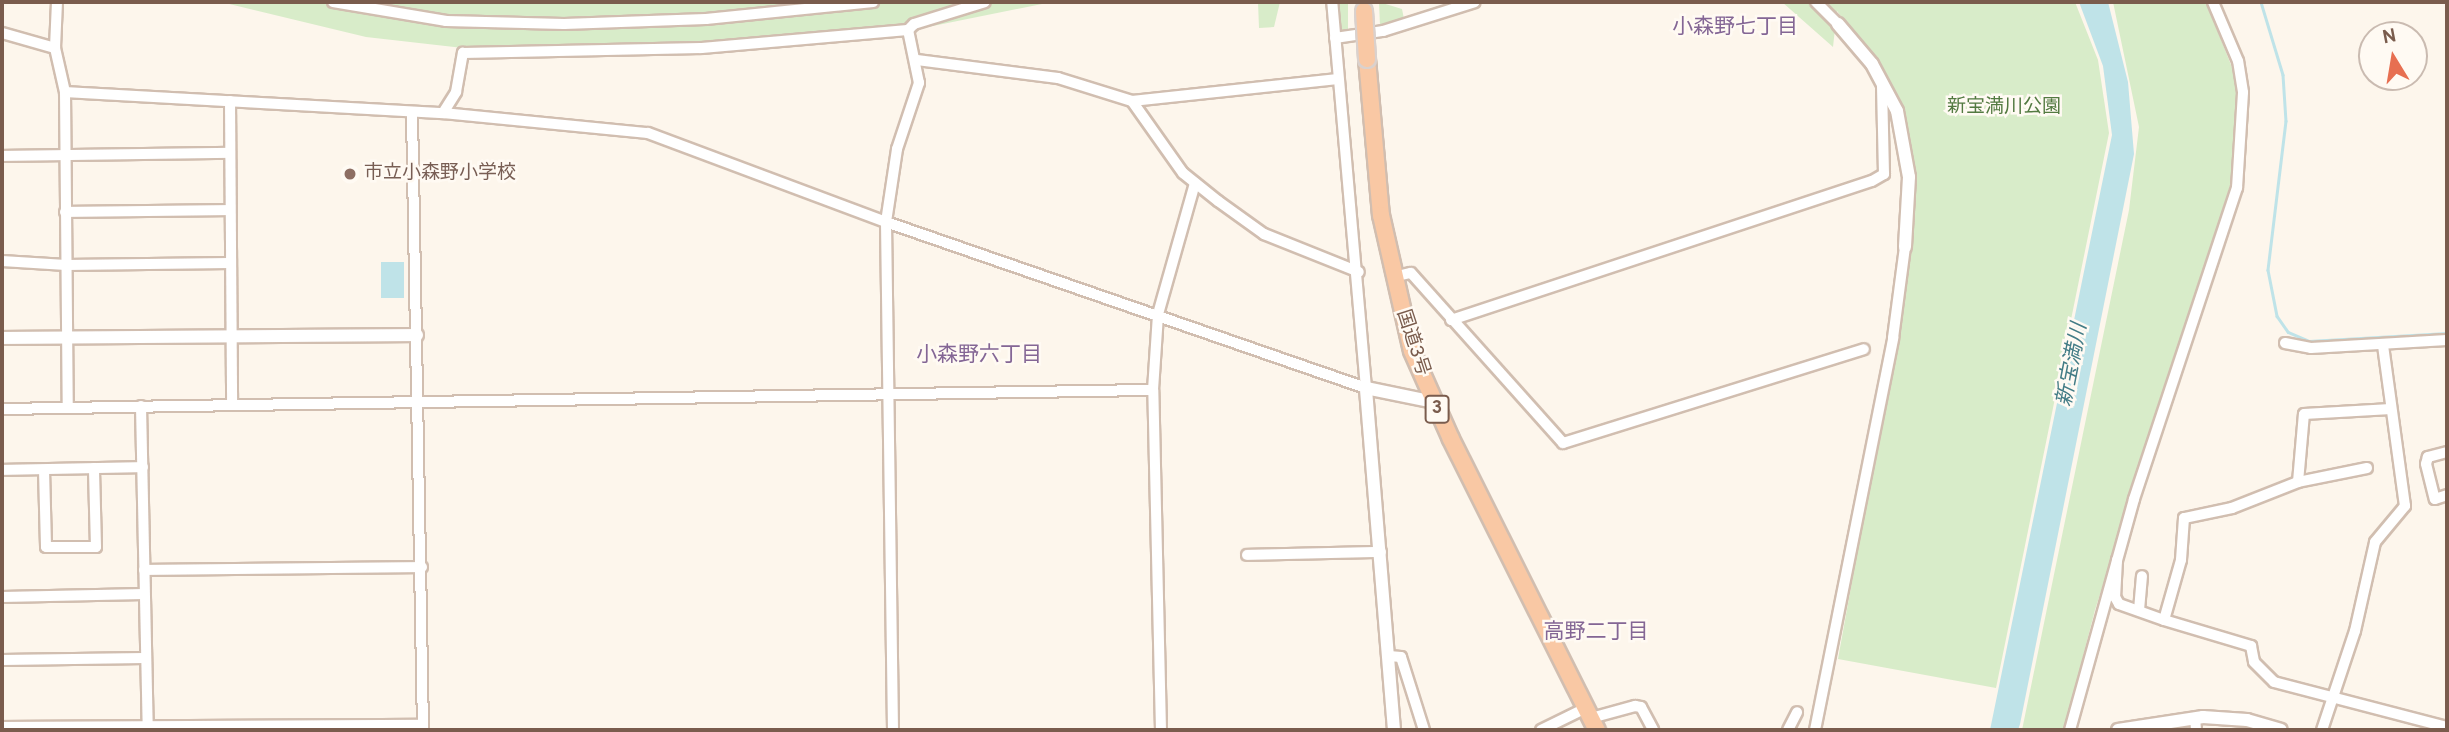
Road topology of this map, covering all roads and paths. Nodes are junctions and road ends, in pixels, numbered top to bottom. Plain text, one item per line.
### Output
1 (57, 2) edge
2 (334, 2) edge
3 (873, 2) edge
4 (985, 2) edge
5 (1332, 2) edge
6 (1475, 2) edge
7 (1815, 2) edge
8 (2213, 2) edge
9 (1363, 7) edge
10 (1838, 24) joint
11 (908, 30) junction
12 (2, 33) edge
13 (1335, 38) junction
14 (55, 48) junction
15 (916, 60) junction
16 (1338, 79) junction
17 (1882, 79) junction
18 (65, 92) junction
19 (230, 101) junction
20 (1132, 101) junction
21 (412, 112) junction
22 (443, 113) junction
23 (229, 153) junction
24 (65, 155) junction
25 (2, 156) edge
26 (1195, 183) junction
27 (230, 210) junction
28 (65, 212) junction
29 (886, 222) junction
30 (1905, 247) joint
31 (2, 261) edge
32 (230, 262) junction
33 (66, 265) junction
34 (1359, 272) junction
35 (1392, 278) junction
36 (1158, 314) junction
37 (1451, 320) junction
38 (417, 335) junction
39 (231, 336) junction
40 (67, 337) junction
41 (2, 338) edge
42 (2447, 340) edge
43 (2285, 343) dead end
44 (2383, 345) junction
45 (1864, 349) dead end
46 (1366, 388) junction
47 (1153, 390) junction
48 (887, 396) junction
49 (419, 402) junction
50 (1433, 402) junction
51 (232, 405) junction
52 (141, 406) junction
53 (68, 407) junction
54 (2391, 409) junction
55 (2, 410) edge
56 (2447, 452) edge
57 (143, 467) junction
58 (94, 468) junction
59 (2367, 468) dead end
60 (2, 470) edge
61 (44, 470) junction
62 (2298, 482) junction
63 (2447, 495) edge
64 (1381, 552) junction
65 (1247, 555) dead end
66 (2116, 556) junction
67 (422, 567) junction
68 (144, 570) junction
69 (2142, 576) dead end
70 (144, 594) junction
71 (2, 597) edge
72 (2139, 610) junction
73 (2164, 620) junction
74 (1389, 656) junction
75 (145, 658) junction
76 (2, 660) edge
77 (2335, 701) junction
78 (1797, 712) dead end
79 (1591, 718) edge
80 (2196, 724) edge
81 (2, 727) edge
82 (2447, 727) edge
83 (423, 728) edge
84 (148, 729) edge
85 (893, 730) edge
86 (1161, 730) edge
87 (1394, 730) edge
88 (1424, 730) edge
89 (1541, 730) edge
90 (1653, 730) edge
91 (1788, 730) edge
92 (1815, 730) edge
93 (2070, 730) edge
94 (2118, 730) edge
95 (2278, 730) edge
96 (2322, 730) edge

1 - 14 street
2 - 3 street
4 - 11 street
5 - 13 street
6 - 13 street
7 - 10 street
8 - 66 street
9 - 35 highway, 国道3号 / 3, bridge
10 - 17 street
11 - 15 street
11 - 22 street
12 - 14 street
13 - 16 street
14 - 18 street
15 - 20 street
15 - 29 street
16 - 20 street
16 - 34 street
17 - 30 street
17 - 37 street
18 - 19 street
18 - 24 street
19 - 21 street
19 - 23 street
20 - 26 street
21 - 22 street
21 - 38 street
22 - 29 street
23 - 24 street
23 - 27 street
24 - 25 street
24 - 28 street
26 - 34 street
26 - 36 street
27 - 28 street
27 - 32 street
28 - 33 street
29 - 36 street
29 - 48 street
30 - 92 street
31 - 33 street
32 - 33 street
32 - 39 street
33 - 40 street
34 - 46 street
35 - 37 street
35 - 50 highway, 国道3号 / 3
36 - 46 street
36 - 47 street
37 - 45 street
38 - 39 street
38 - 49 street
39 - 40 street
39 - 51 street
40 - 41 street
40 - 53 street
42 - 44 street
43 - 44 street
44 - 54 street
46 - 50 street
46 - 64 street
47 - 48 street
47 - 86 street
48 - 49 street
48 - 85 street
49 - 51 street
49 - 67 street
50 - 79 highway, 国道3号 / 3
51 - 52 street
52 - 53 street
52 - 57 street
53 - 55 street
54 - 62 street
54 - 77 street
56 - 63 street
57 - 58 street
57 - 68 street
58 - 61 street
58 - 61 street
59 - 62 street
60 - 61 street
62 - 73 street
64 - 65 street
64 - 74 street
66 - 72 street
66 - 93 street
67 - 68 street
67 - 83 street
68 - 70 street
69 - 72 street
70 - 71 street
70 - 75 street
72 - 73 street
73 - 77 street
74 - 87 street
74 - 88 street
75 - 76 street
75 - 84 street
77 - 82 street
77 - 96 street
78 - 91 street
79 - 89 street
79 - 90 street
80 - 94 street
80 - 95 street
81 - 84 street
83 - 84 street

